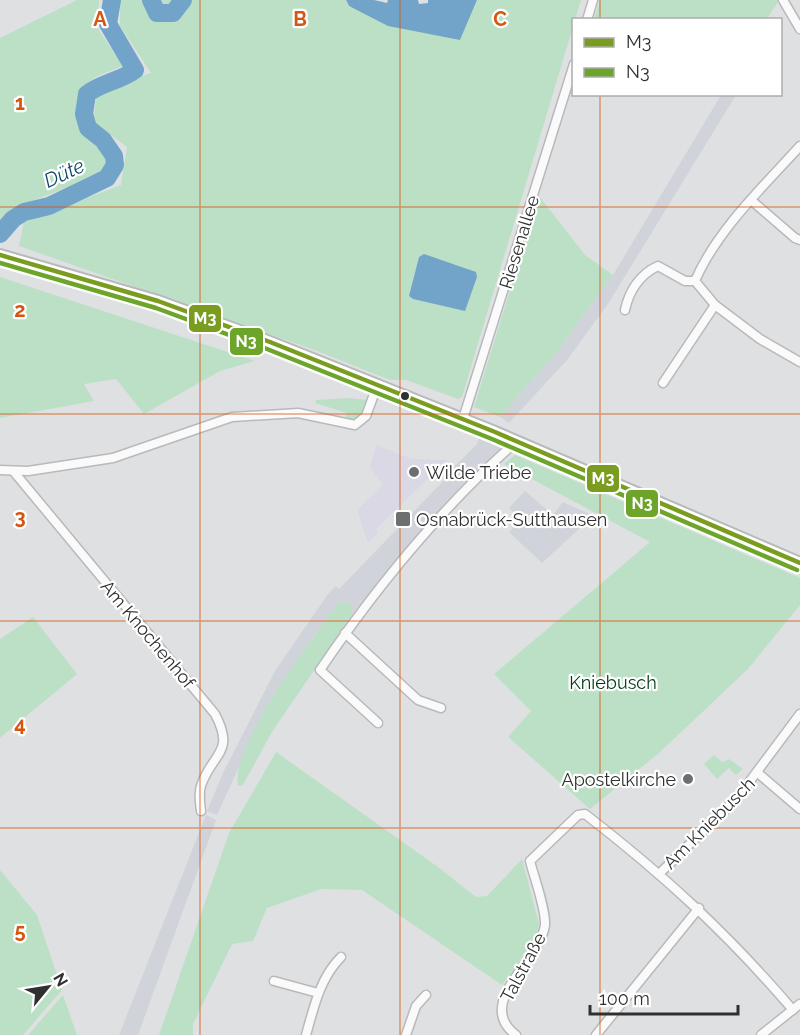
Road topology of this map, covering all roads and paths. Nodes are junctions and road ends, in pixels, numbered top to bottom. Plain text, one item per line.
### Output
1 (593, 0) edge
2 (783, 0) edge
3 (588, 18) edge
4 (800, 29) edge
5 (572, 67) edge
6 (800, 146) edge
7 (752, 200) junction
8 (800, 240) edge
9 (4, 256) edge
10 (695, 281) junction
11 (715, 305) junction
12 (625, 310) dead end
13 (800, 362) edge
14 (663, 383) dead end
15 (377, 386) junction
16 (463, 419) junction
17 (512, 439) junction
18 (0, 470) edge
19 (14, 472) junction
20 (799, 560) edge
21 (345, 633) junction
22 (441, 708) dead end
23 (800, 714) edge
24 (378, 723) dead end
25 (758, 773) junction
26 (800, 809) edge
27 (201, 811) dead end
28 (660, 873) junction
29 (699, 908) junction
30 (341, 957) dead end
31 (274, 981) dead end
32 (318, 993) junction
33 (426, 995) dead end
34 (797, 1007) edge
35 (513, 1034) edge
36 (306, 1035) edge
37 (406, 1035) edge
38 (596, 1035) edge
39 (761, 1035) edge

1 - 3 street
2 - 4 street
5 - 16 street, Riesenallee
6 - 7 street
7 - 8 street
7 - 10 street
9 - 15 street
10 - 11 street
10 - 12 street
11 - 13 street
11 - 14 street
15 - 16 street
15 - 19 street
16 - 17 street
17 - 20 street
17 - 21 street
18 - 19 street
19 - 27 street, Am Knochenhof
21 - 22 street
21 - 24 street
23 - 25 street, Am Kniebusch
25 - 26 street
25 - 28 street, Am Kniebusch
28 - 29 street
28 - 35 street, Talstraße
29 - 34 street
29 - 38 street
30 - 32 street
31 - 32 street
32 - 36 street
33 - 37 street
34 - 39 street

